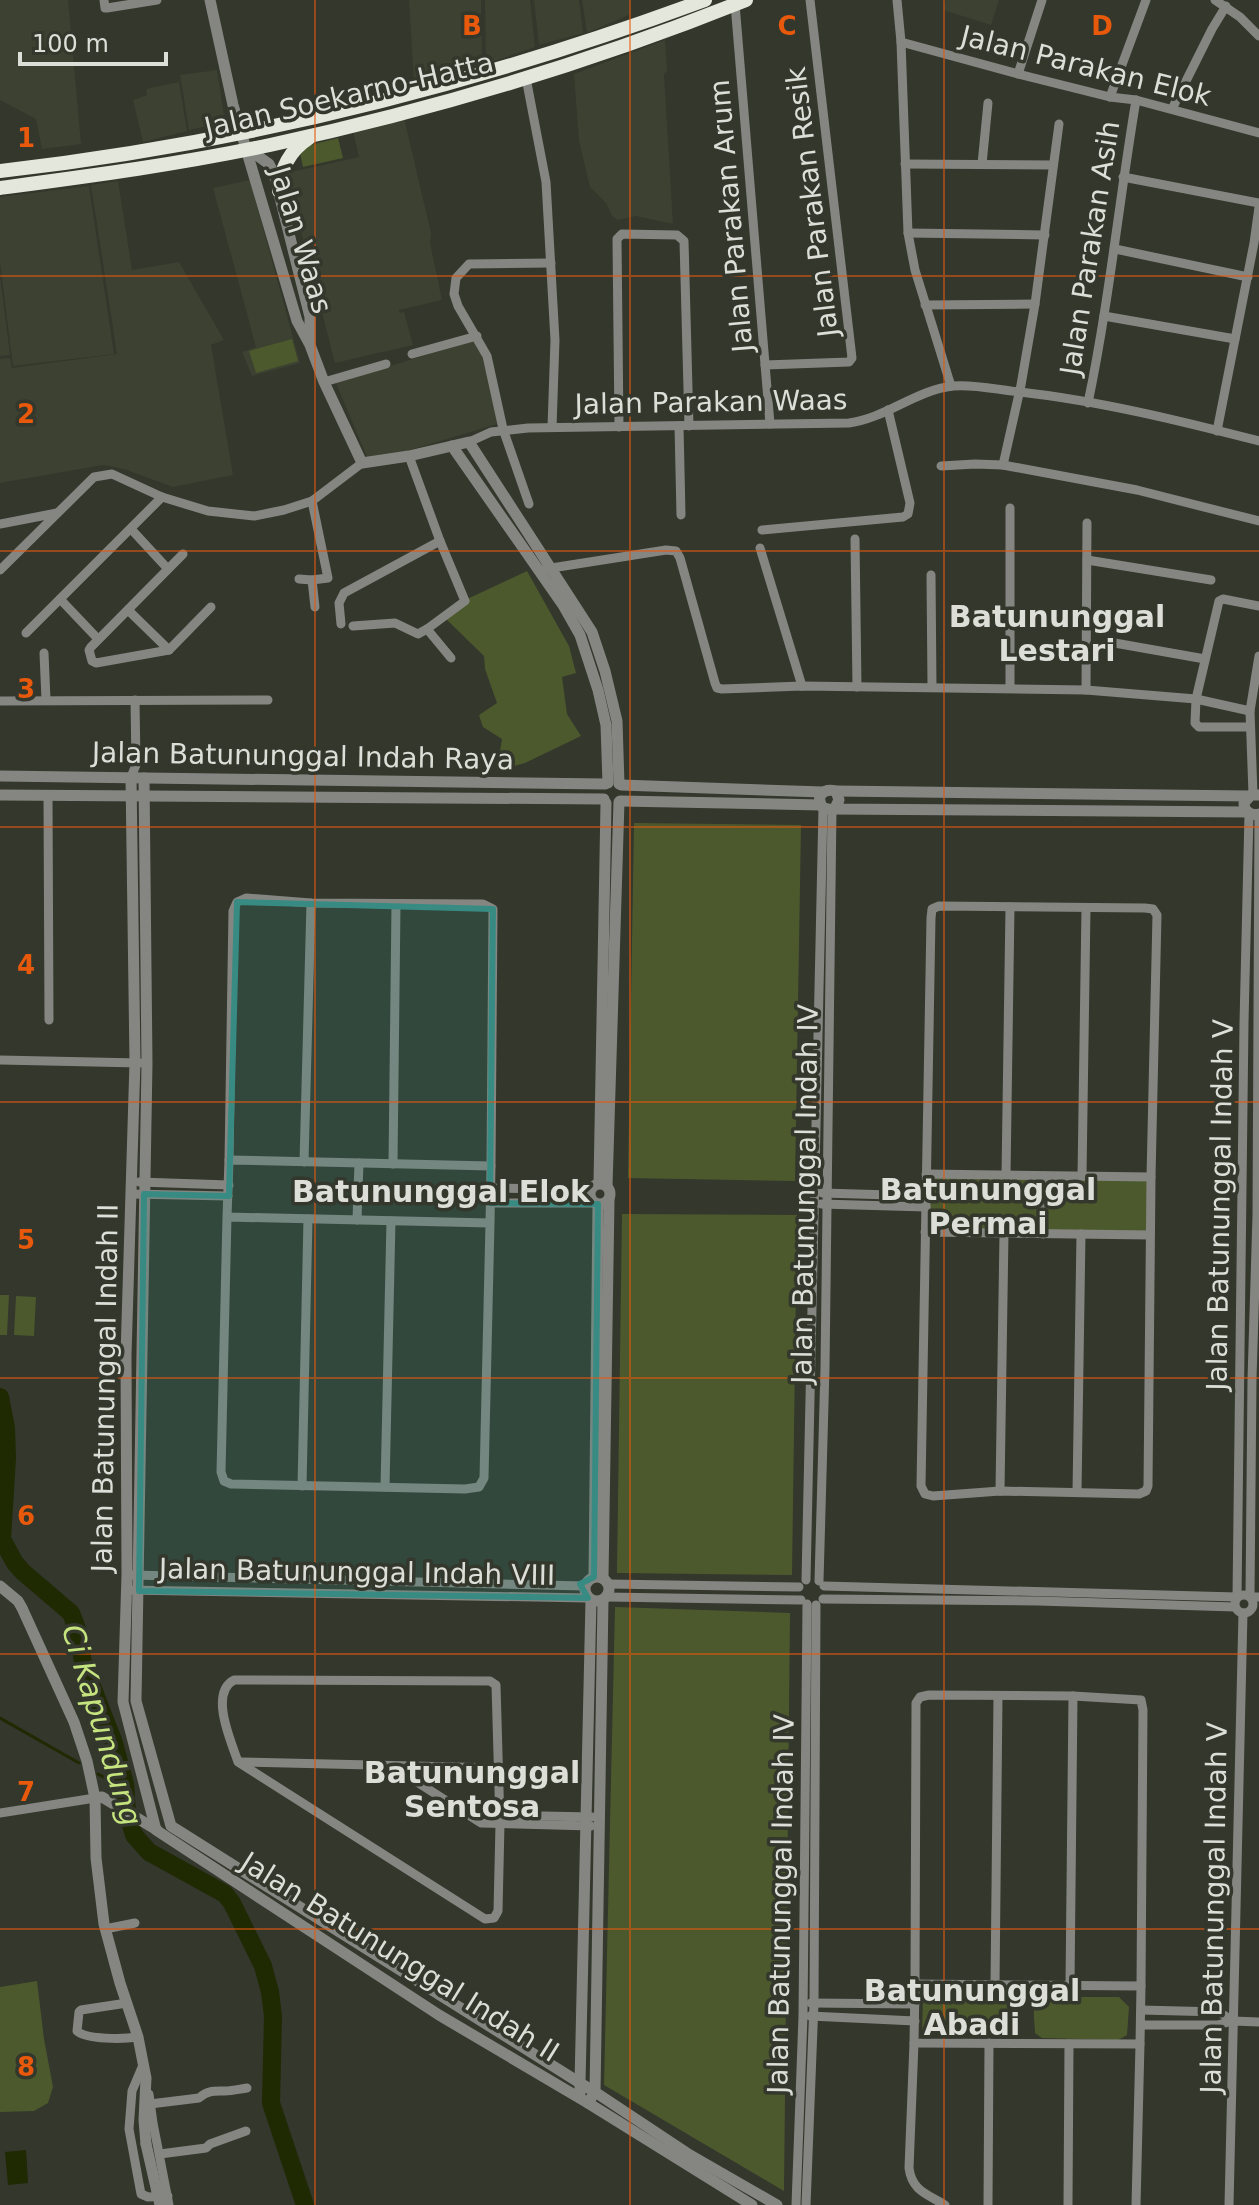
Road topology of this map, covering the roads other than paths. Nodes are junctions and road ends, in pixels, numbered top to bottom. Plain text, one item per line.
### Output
1 (104, 0) edge
2 (157, 0) edge
3 (210, 0) edge
4 (705, 0) edge
5 (810, 0) edge
6 (897, 0) edge
7 (1042, 0) edge
8 (1146, 0) edge
9 (1215, 0) edge
10 (741, 2) edge
11 (1226, 6) junction
12 (1259, 36) edge
13 (901, 42) junction
14 (1018, 74) junction
15 (526, 78) junction
16 (1110, 97) junction
17 (1136, 100) junction
18 (988, 103) dead end
19 (1172, 109) junction
20 (1059, 124) dead end
21 (242, 133) junction
22 (1259, 133) edge
23 (316, 134) junction
24 (248, 149) junction
25 (905, 164) junction
26 (982, 164) junction
27 (1053, 165) junction
28 (0, 171) edge
29 (1123, 177) junction
30 (0, 188) edge
31 (279, 191) junction
32 (1259, 205) edge
33 (908, 233) junction
34 (1045, 235) junction
35 (1115, 249) junction
36 (551, 263) junction
37 (1248, 277) junction
38 (1035, 304) junction
39 (925, 305) junction
40 (1104, 316) junction
41 (477, 336) junction
42 (1235, 339) junction
43 (310, 345) junction
44 (412, 354) dead end
45 (386, 364) dead end
46 (765, 365) junction
47 (324, 382) junction
48 (951, 386) junction
49 (1020, 392) junction
50 (1088, 403) junction
51 (888, 410) junction
52 (770, 424) junction
53 (684, 426) junction
54 (552, 427) junction
55 (619, 427) junction
56 (503, 429) junction
57 (1217, 431) junction
58 (1259, 441) edge
59 (469, 442) junction
60 (452, 446) junction
61 (409, 456) junction
62 (362, 463) junction
63 (1003, 465) junction
64 (941, 466) dead end
65 (162, 497) junction
66 (312, 501) junction
67 (529, 504) dead end
68 (1010, 508) dead end
69 (57, 513) junction
70 (681, 515) dead end
71 (25, 519) junction
72 (1259, 521) edge
73 (1087, 523) dead end
74 (0, 524) edge
75 (131, 529) junction
76 (762, 530) dead end
77 (37, 533) junction
78 (855, 539) dead end
79 (440, 541) junction
80 (760, 548) dead end
81 (183, 554) dead end
82 (1087, 560) junction
83 (168, 569) junction
84 (0, 570) edge
85 (544, 570) junction
86 (931, 575) dead end
87 (299, 579) dead end
88 (312, 580) junction
89 (1211, 580) dead end
90 (60, 599) junction
91 (1259, 606) edge
92 (211, 607) dead end
93 (315, 607) dead end
94 (128, 610) junction
95 (341, 624) dead end
96 (353, 626) dead end
97 (427, 629) junction
98 (26, 633) dead end
99 (98, 639) junction
100 (1109, 642) dead end
101 (169, 650) junction
102 (44, 653) dead end
103 (1259, 656) edge
104 (451, 658) dead end
105 (1205, 659) junction
106 (1256, 680) edge
107 (802, 686) junction
108 (857, 687) junction
109 (932, 687) junction
110 (1010, 688) junction
111 (1086, 690) junction
112 (1196, 699) junction
113 (46, 700) junction
114 (135, 700) junction
115 (268, 700) dead end
116 (0, 701) edge
117 (1253, 704) edge
118 (1250, 727) junction
119 (134, 771) junction
120 (0, 776) edge
121 (144, 778) junction
122 (613, 784) junction
123 (836, 791) junction
124 (823, 792) junction
125 (0, 795) edge
126 (1256, 795) edge
127 (48, 796) junction
128 (131, 796) junction
129 (146, 796) junction
130 (612, 801) junction
131 (828, 807) junction
132 (1254, 814) edge
133 (311, 903) junction
134 (396, 905) junction
135 (1010, 907) junction
136 (1086, 908) junction
137 (49, 1020) dead end
138 (0, 1060) edge
139 (141, 1062) junction
140 (229, 1160) junction
141 (304, 1162) junction
142 (359, 1163) junction
143 (393, 1164) junction
144 (491, 1166) junction
145 (926, 1174) junction
146 (1006, 1175) junction
147 (1044, 1176) junction
148 (1082, 1176) junction
149 (1151, 1177) junction
150 (599, 1186) junction
151 (131, 1188) junction
152 (144, 1188) junction
153 (491, 1188) junction
154 (229, 1190) junction
155 (815, 1193) junction
156 (827, 1193) junction
157 (926, 1202) junction
158 (490, 1203) junction
159 (600, 1203) junction
160 (814, 1204) junction
161 (827, 1205) junction
162 (1241, 1210) junction
163 (1258, 1211) edge
164 (227, 1217) junction
165 (308, 1219) junction
166 (357, 1220) junction
167 (391, 1221) junction
168 (490, 1223) junction
169 (925, 1232) junction
170 (1004, 1233) junction
171 (1043, 1234) junction
172 (1081, 1234) junction
173 (1150, 1235) junction
174 (811, 1367) junction
175 (825, 1368) junction
176 (1240, 1379) junction
177 (1252, 1379) junction
178 (302, 1486) junction
179 (385, 1487) junction
180 (1000, 1491) junction
181 (1077, 1492) junction
182 (133, 1574) junction
183 (602, 1580) junction
184 (803, 1583) junction
185 (821, 1584) junction
186 (0, 1586) edge
187 (132, 1591) junction
188 (595, 1596) junction
189 (1038, 1596) junction
190 (812, 1602) junction
191 (1248, 1604) edge
192 (998, 1696) junction
193 (1073, 1696) junction
194 (238, 1762) junction
195 (392, 1766) junction
196 (499, 1768) junction
197 (98, 1798) junction
198 (0, 1813) edge
199 (500, 1820) junction
200 (586, 1821) junction
201 (599, 1822) junction
202 (171, 1826) junction
203 (156, 1830) junction
204 (135, 1923) dead end
205 (105, 1929) junction
206 (915, 1984) junction
207 (995, 1985) junction
208 (1070, 1985) junction
209 (1141, 1986) junction
210 (127, 2003) junction
211 (808, 2003) junction
212 (915, 2004) junction
213 (1141, 2010) junction
214 (808, 2016) junction
215 (915, 2021) junction
216 (1233, 2021) junction
217 (1259, 2022) edge
218 (1141, 2025) junction
219 (138, 2037) junction
220 (914, 2043) junction
221 (989, 2043) junction
222 (1069, 2044) junction
223 (1140, 2044) junction
224 (143, 2065) junction
225 (146, 2078) junction
226 (580, 2083) junction
227 (247, 2088) dead end
228 (588, 2098) junction
229 (150, 2104) junction
230 (246, 2131) dead end
231 (160, 2154) junction
232 (166, 2202) edge
233 (752, 2205) edge
234 (777, 2205) edge
235 (796, 2205) edge
236 (806, 2205) edge
237 (945, 2205) edge
238 (988, 2205) edge
239 (1068, 2205) edge
240 (1136, 2205) edge
241 (1229, 2205) edge

1 - 2 street
3 - 21 street, Jalan Waas
4 - 21 highway, Jalan Soekarno-Hatta
5 - 46 street, Jalan Parakan Resik
6 - 13 street
7 - 14 street
8 - 16 street
9 - 11 street
10 - 15 highway, Jalan Soekarno-Hatta
10 - 46 street, Jalan Parakan Arum
11 - 12 street
11 - 19 street
13 - 14 street, Jalan Parakan Elok
13 - 25 street
14 - 16 street, Jalan Parakan Elok
15 - 23 highway, Jalan Soekarno-Hatta
15 - 36 street
16 - 17 street, Jalan Parakan Elok
17 - 19 street, Jalan Parakan Elok
17 - 29 street, Jalan Parakan Asih
18 - 26 street
19 - 22 street, Jalan Parakan Elok
20 - 27 street
21 - 24 street, Jalan Waas
21 - 28 highway, Jalan Soekarno-Hatta
23 - 24 highway, Jalan Soekarno-Hatta
23 - 31 highway
24 - 30 highway, Jalan Soekarno-Hatta
24 - 31 street, Jalan Waas
24 - 43 street, Jalan Waas
25 - 26 street
25 - 33 street
26 - 27 street
27 - 34 street
29 - 32 street
29 - 35 street, Jalan Parakan Asih
31 - 43 street, Jalan Waas
32 - 37 street
33 - 34 street
33 - 39 street
34 - 38 street
35 - 37 street
35 - 40 street, Jalan Parakan Asih
36 - 41 street
36 - 54 street
37 - 42 street
38 - 39 street
38 - 49 street
39 - 48 street
40 - 42 street
40 - 50 street, Jalan Parakan Asih
41 - 44 street
41 - 56 street
42 - 57 street
43 - 47 street, Jalan Waas
45 - 47 street
46 - 52 street, Jalan Parakan Arum
47 - 62 street, Jalan Waas
48 - 49 street
48 - 51 street, Jalan Parakan Waas
49 - 50 street
49 - 63 street
50 - 57 street
51 - 52 street, Jalan Parakan Waas
51 - 76 street
52 - 53 street, Jalan Parakan Waas
53 - 55 street, Jalan Parakan Waas
53 - 55 street
53 - 70 street
54 - 55 street, Jalan Parakan Waas
54 - 56 street, Jalan Parakan Waas
56 - 59 street, Jalan Parakan Waas
56 - 67 street
57 - 58 street
59 - 60 street
59 - 85 street
60 - 61 street
60 - 85 street
61 - 62 street
61 - 79 street
62 - 66 street
63 - 64 street
63 - 72 street
65 - 66 street
65 - 69 street
65 - 75 street
66 - 88 street
68 - 110 street
69 - 71 street
69 - 77 street
71 - 74 street
71 - 77 street
73 - 82 street
75 - 83 street
75 - 90 street
77 - 84 street
78 - 108 street
79 - 95 street
79 - 97 street
80 - 107 street
81 - 83 street
82 - 89 street
82 - 111 street
83 - 94 street
85 - 107 street
85 - 122 street
86 - 109 street
87 - 88 street
88 - 93 street
90 - 98 street
90 - 99 street
91 - 105 street
92 - 101 street
94 - 99 street
94 - 101 street
96 - 97 street
97 - 104 street
99 - 101 street
100 - 105 street
102 - 113 street
103 - 106 street
105 - 112 street
106 - 117 street
107 - 108 street
108 - 109 street
109 - 110 street
110 - 111 street
111 - 112 street
112 - 117 street
112 - 118 street
113 - 114 street
113 - 116 street
114 - 115 street
114 - 119 street
117 - 118 street
118 - 126 street
119 - 120 street, Jalan Batununggal Indah Raya
119 - 121 street, Jalan Batununggal Indah Raya
119 - 128 street, Jalan Batununggal Indah II
121 - 122 street, Jalan Batununggal Indah Raya
121 - 129 street, Jalan Batununggal Indah II
122 - 124 street, Jalan Batununggal Indah Raya
122 - 130 street
122 - 130 street
123 - 124 street
123 - 126 street
123 - 131 street
124 - 131 street
125 - 127 street, Jalan Batununggal Indah Raya
126 - 132 street
127 - 128 street, Jalan Batununggal Indah Raya
127 - 137 street
128 - 129 street, Jalan Batununggal Indah Raya
128 - 139 street, Jalan Batununggal Indah II
129 - 130 street, Jalan Batununggal Indah Raya
129 - 139 street, Jalan Batununggal Indah II
130 - 131 street, Jalan Batununggal Indah Raya
130 - 150 street
131 - 132 street, Jalan Batununggal Indah Raya
131 - 155 street, Jalan Batununggal Indah IV
131 - 156 street, Jalan Batununggal Indah IV
132 - 162 street, Jalan Batununggal Indah V
132 - 163 street, Jalan Batununggal Indah V
133 - 134 street
133 - 140 street
133 - 141 street
134 - 143 street
134 - 144 street
135 - 136 street
135 - 145 street
135 - 146 street
136 - 148 street
136 - 149 street
138 - 139 street
139 - 151 street, Jalan Batununggal Indah II
139 - 152 street, Jalan Batununggal Indah II
140 - 141 street
140 - 154 street
141 - 142 street
142 - 143 street
142 - 166 street
143 - 144 street
144 - 153 street
145 - 146 street
145 - 157 street
146 - 147 street
147 - 148 street
147 - 171 street
148 - 149 street
149 - 173 street
150 - 153 street
150 - 159 street
150 - 159 street
151 - 152 street
151 - 182 street, Jalan Batununggal Indah II
152 - 154 street
152 - 182 street, Jalan Batununggal Indah II
153 - 158 street
154 - 164 street
155 - 156 street
155 - 160 street, Jalan Batununggal Indah IV
156 - 157 street
156 - 161 street, Jalan Batununggal Indah IV
157 - 161 street
157 - 169 street
158 - 159 street
158 - 168 street
159 - 183 street
160 - 161 street
160 - 174 street, Jalan Batununggal Indah IV
161 - 175 street, Jalan Batununggal Indah IV
162 - 163 street
162 - 176 street, Jalan Batununggal Indah V
163 - 177 street, Jalan Batununggal Indah V
164 - 165 street
164 - 178 street
165 - 166 street
165 - 178 street
166 - 167 street
167 - 168 street
167 - 179 street
168 - 179 street
169 - 170 street
169 - 180 street
170 - 171 street
170 - 180 street
171 - 172 street
172 - 173 street
172 - 181 street
173 - 181 street
174 - 175 street
174 - 184 street, Jalan Batununggal Indah IV
175 - 185 street, Jalan Batununggal Indah IV
176 - 177 street
176 - 191 street, Jalan Batununggal Indah V
177 - 191 street, Jalan Batununggal Indah V
178 - 179 street
180 - 181 street
182 - 187 street, Jalan Batununggal Indah II
182 - 188 street, Jalan Batununggal Indah VIII
183 - 184 street
183 - 188 street
183 - 188 street
184 - 185 street, Jalan Batununggal Indah VIII
184 - 190 street, Jalan Batununggal Indah IV
185 - 189 street, Jalan Batununggal Indah VIII
185 - 190 street, Jalan Batununggal Indah IV
186 - 197 street
187 - 188 street, Jalan Batununggal Indah VIII
187 - 202 street, Jalan Batununggal Indah II
187 - 203 street, Jalan Batununggal Indah II
188 - 190 street, Jalan Batununggal Indah VIII
188 - 200 street
188 - 201 street
189 - 190 street, Jalan Batununggal Indah VIII
189 - 191 street, Jalan Batununggal Indah VIII
190 - 211 street, Jalan Batununggal Indah IV
191 - 216 street, Jalan Batununggal Indah V
192 - 193 street
192 - 206 street
192 - 207 street
193 - 208 street
193 - 209 street
194 - 195 street
194 - 196 street
194 - 199 street
195 - 196 street
195 - 199 street
196 - 199 street
197 - 198 street
197 - 203 street
197 - 205 street
199 - 200 street
200 - 201 street
200 - 226 street
201 - 228 street
202 - 203 street
202 - 226 street, Jalan Batununggal Indah II
203 - 228 street, Jalan Batununggal Indah II
204 - 205 street
205 - 210 street
206 - 207 street
206 - 212 street
207 - 208 street
208 - 209 street
209 - 213 street
210 - 219 street
210 - 219 street
211 - 212 street
211 - 214 street, Jalan Batununggal Indah IV
212 - 215 street
213 - 216 street
213 - 218 street
214 - 215 street
214 - 235 street, Jalan Batununggal Indah IV
214 - 236 street, Jalan Batununggal Indah IV
215 - 220 street
216 - 217 street
216 - 218 street
216 - 241 street, Jalan Batununggal Indah V
218 - 223 street
219 - 224 street
220 - 221 street
220 - 237 street
221 - 222 street
221 - 238 street
222 - 223 street
222 - 239 street
223 - 240 street
224 - 225 street
224 - 232 street
225 - 229 street
225 - 232 street, bridge
226 - 228 street
227 - 229 street
228 - 233 street
228 - 234 street
229 - 231 street
230 - 231 street
231 - 232 street

